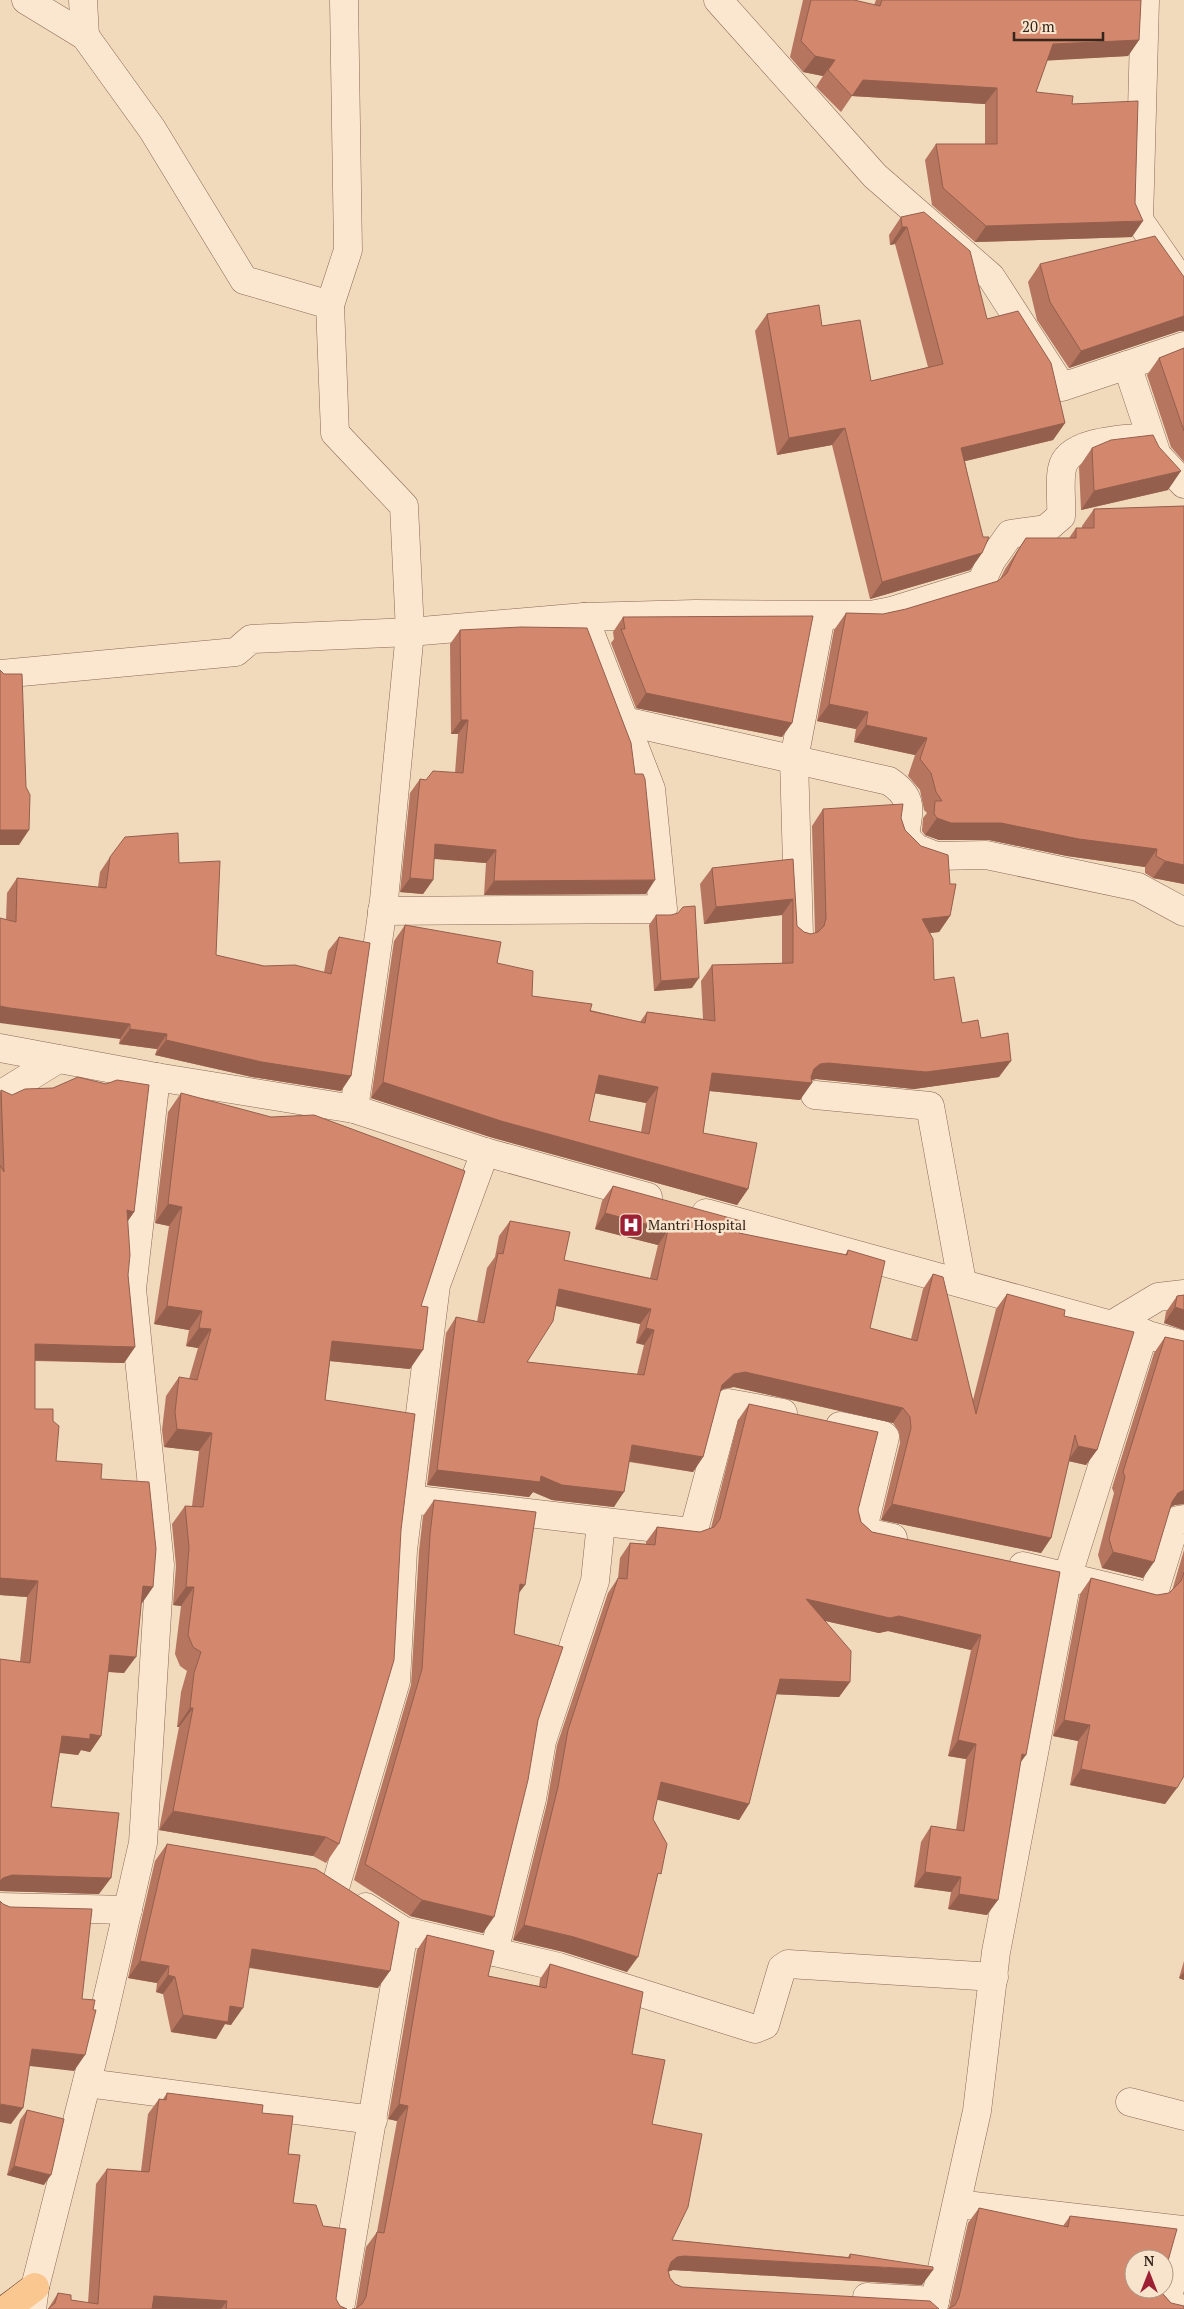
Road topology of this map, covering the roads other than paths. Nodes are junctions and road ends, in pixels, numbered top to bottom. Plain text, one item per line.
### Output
1 (26, 0) edge
2 (83, 0) edge
3 (344, 0) edge
4 (718, 0) edge
5 (1145, 0) edge
6 (85, 36) junction
7 (1184, 285) edge
8 (330, 305) junction
9 (1184, 346) edge
10 (1127, 365) junction
11 (1151, 437) junction
12 (1184, 484) edge
13 (821, 616) junction
14 (584, 618) junction
15 (410, 632) junction
16 (0, 674) edge
17 (624, 721) junction
18 (794, 759) junction
19 (382, 911) junction
20 (1184, 912) edge
21 (799, 935) edge
22 (0, 1048) edge
23 (58, 1059) junction
24 (156, 1078) junction
25 (0, 1095) edge
26 (815, 1095) edge
27 (354, 1109) junction
28 (485, 1152) junction
29 (962, 1282) junction
30 (1184, 1294) edge
31 (1113, 1324) junction
32 (1144, 1333) junction
33 (1184, 1345) edge
34 (410, 1499) junction
35 (1184, 1519) edge
36 (600, 1523) junction
37 (913, 1542) edge
38 (1000, 1561) edge
39 (1068, 1575) junction
40 (143, 1843) junction
41 (172, 1848) edge
42 (0, 1907) edge
43 (128, 1910) junction
44 (404, 1930) junction
45 (494, 1952) junction
46 (994, 1977) junction
47 (87, 2082) junction
48 (1130, 2102) dead end
49 (1184, 2116) edge
50 (373, 2120) junction
51 (957, 2204) junction
52 (1184, 2230) edge
53 (1184, 2240) edge
54 (838, 2296) edge
55 (34, 2298) edge
56 (934, 2305) edge
57 (6, 2309) edge
58 (340, 2309) edge
59 (1183, 2309) edge

1 - 6 street
2 - 6 street
3 - 8 street
4 - 10 street
5 - 7 street
6 - 8 street
8 - 15 street
9 - 10 street
10 - 11 street
11 - 12 street
11 - 13 street
13 - 14 street
13 - 18 street
14 - 15 street
14 - 17 street
15 - 16 street
15 - 19 street
17 - 18 street
17 - 19 street
18 - 20 street
18 - 21 street
19 - 27 street
22 - 23 street
23 - 24 street
23 - 25 street
24 - 27 street
24 - 40 street
26 - 29 street
27 - 28 street
28 - 29 street
28 - 34 street
29 - 31 street
30 - 31 street
31 - 32 street
32 - 33 street
32 - 39 street
34 - 36 street
34 - 44 street
35 - 39 street
36 - 37 street
36 - 45 street
38 - 39 street
39 - 46 street
40 - 41 street
40 - 43 street
42 - 43 street
43 - 47 street
44 - 45 street
44 - 50 street
45 - 46 street
46 - 51 street
47 - 50 street
47 - 55 street
48 - 49 street
50 - 58 street
51 - 52 street
51 - 56 street
53 - 59 street
54 - 56 street
55 - 57 main road

